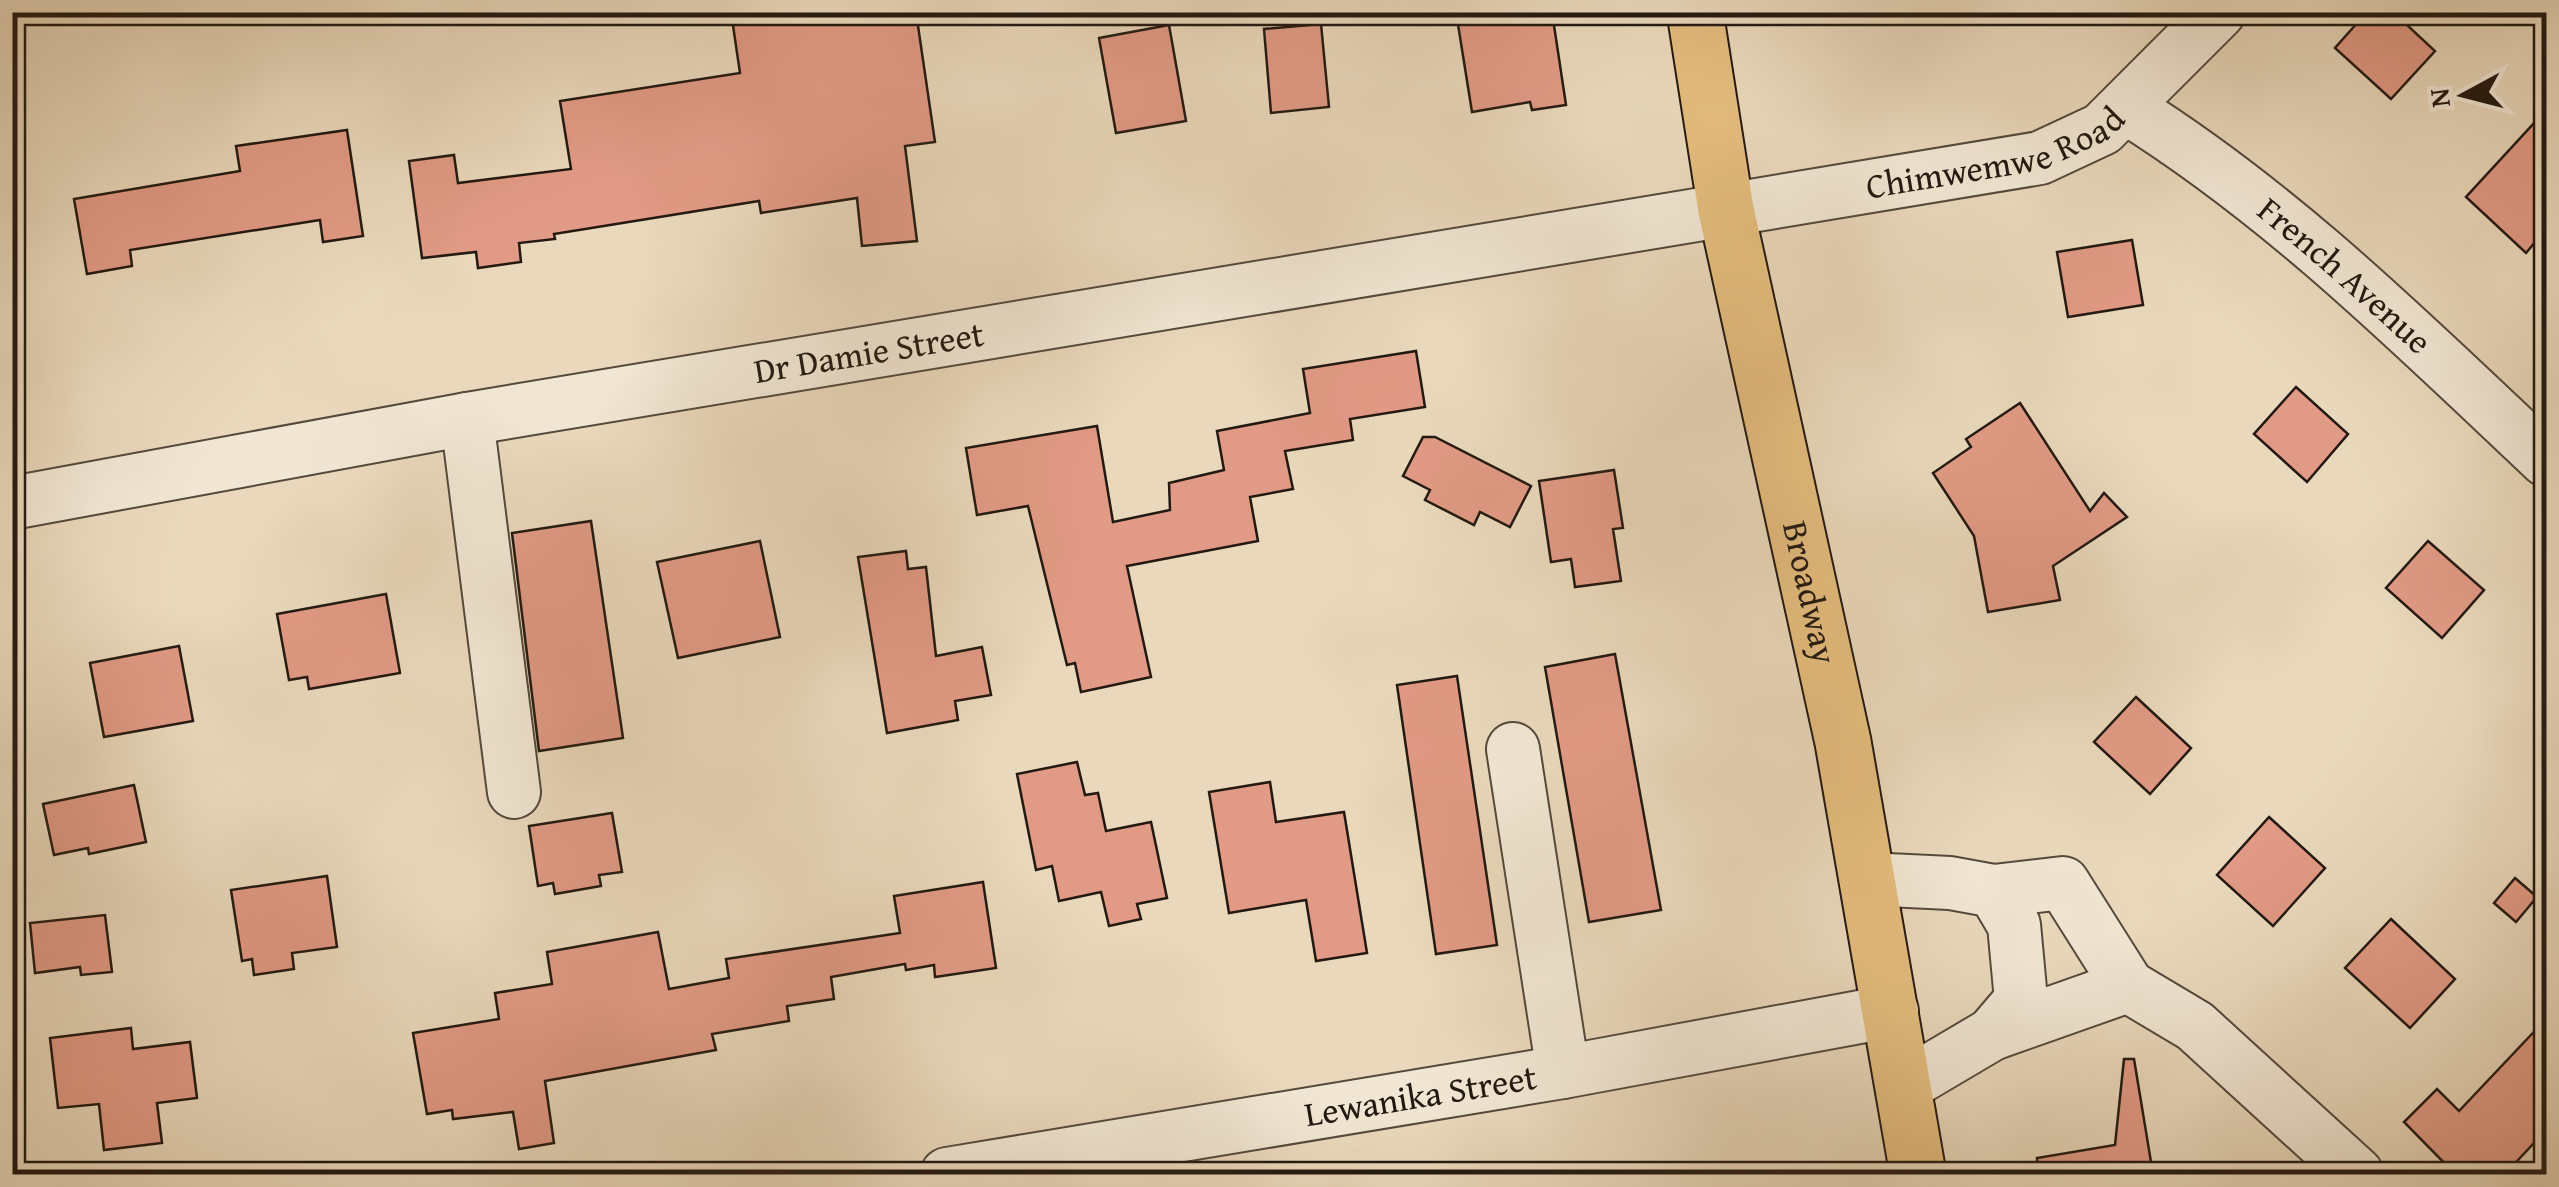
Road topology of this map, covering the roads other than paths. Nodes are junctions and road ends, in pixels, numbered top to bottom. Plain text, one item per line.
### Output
1 (1695, 12) edge
2 (2219, 12) edge
3 (2127, 108) junction
4 (1726, 210) junction
5 (467, 419) junction
6 (2546, 460) edge
7 (12, 503) edge
8 (1513, 750) dead end
9 (514, 792) dead end
10 (1867, 879) junction
11 (1994, 891) junction
12 (2128, 986) junction
13 (1892, 1012) junction
14 (1992, 1034) junction
15 (1563, 1072) junction
16 (1904, 1086) junction
17 (1051, 1166) edge
18 (947, 1174) edge
19 (1918, 1174) edge
20 (2357, 1174) edge

1 - 4 main road, Broadway
2 - 3 street, Chimwemwe Road
3 - 4 street, Chimwemwe Road
3 - 6 street, French Avenue
4 - 5 street, Dr Damie Street
4 - 10 main road, Broadway
5 - 7 street, Dr Damie Street
5 - 9 street
8 - 15 street
10 - 11 street
10 - 13 main road, Broadway
11 - 12 street
11 - 14 street
12 - 14 street
12 - 20 street
13 - 15 street, Lewanika Street
13 - 16 main road, Broadway
14 - 16 street
15 - 17 street, Lewanika Street
16 - 19 main road, Broadway
17 - 18 street, Lewanika Street

